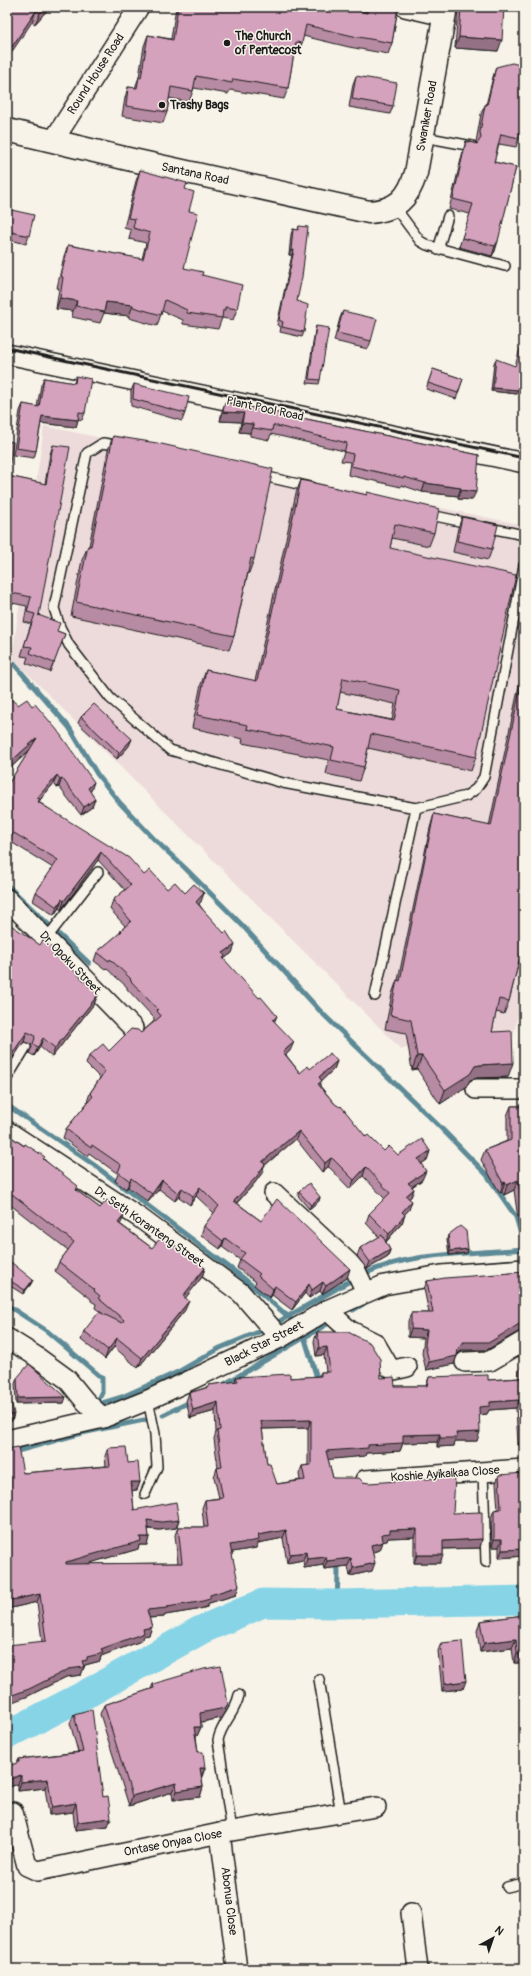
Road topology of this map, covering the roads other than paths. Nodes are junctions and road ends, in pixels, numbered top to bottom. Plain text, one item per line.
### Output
1 (138, 7) edge
2 (405, 7) edge
3 (445, 11) edge
4 (7, 130) edge
5 (424, 137) junction
6 (53, 141) junction
7 (472, 146) edge
8 (389, 208) junction
9 (448, 216) dead end
10 (438, 250) junction
11 (505, 266) dead end
12 (7, 354) edge
13 (132, 448) edge
14 (524, 463) edge
15 (252, 474) edge
16 (320, 490) edge
17 (419, 512) edge
18 (524, 535) edge
19 (524, 565) edge
20 (416, 808) junction
21 (98, 872) dead end
22 (7, 899) edge
23 (46, 939) junction
24 (375, 996) dead end
25 (132, 1028) edge
26 (26, 1048) dead end
27 (7, 1078) edge
28 (476, 1089) dead end
29 (524, 1089) edge
30 (7, 1131) edge
31 (274, 1193) dead end
32 (524, 1269) edge
33 (366, 1292) junction
34 (327, 1310) junction
35 (7, 1338) edge
36 (280, 1338) junction
37 (524, 1341) edge
38 (465, 1362) dead end
39 (407, 1367) dead end
40 (148, 1400) junction
41 (103, 1418) junction
42 (7, 1440) edge
43 (524, 1469) edge
44 (483, 1472) junction
45 (365, 1480) dead end
46 (145, 1494) dead end
47 (486, 1562) dead end
48 (319, 1679) dead end
49 (238, 1695) dead end
50 (376, 1807) dead end
51 (13, 1812) dead end
52 (341, 1814) junction
53 (226, 1832) junction
54 (524, 1883) edge
55 (507, 1887) dead end
56 (411, 1913) dead end
57 (237, 1969) edge
58 (418, 1969) edge

1 - 6 street, Round House Road
2 - 3 street
3 - 5 street, Swaniker Road
4 - 6 street, Santana Road
5 - 7 lane
5 - 8 street, Swaniker Road
6 - 8 street, Santana Road
8 - 10 lane
9 - 10 lane
10 - 11 lane
12 - 14 street, Plant Pool Road
13 - 20 lane
15 - 16 lane
17 - 18 lane
19 - 20 lane
20 - 24 lane
21 - 23 lane
22 - 23 street, Dr. Opoku Street
23 - 25 street, Dr. Opoku Street
26 - 27 lane
28 - 29 street
30 - 36 street, Dr. Seth Koranteng Street
31 - 33 street
32 - 33 street, Black Star Street
33 - 34 street, Black Star Street
34 - 36 street, Black Star Street
34 - 39 street
35 - 41 street
36 - 40 street, Black Star Street
37 - 38 street
40 - 41 street, Black Star Street
40 - 46 lane
41 - 42 street, Black Star Street
43 - 44 street, Koshie Ayikaikaa Close
44 - 45 street, Koshie Ayikaikaa Close
44 - 47 lane
48 - 52 lane
49 - 53 lane
50 - 52 street, Ontase Onyaa Close
51 - 53 street, Ontase Onyaa Close
52 - 53 street, Ontase Onyaa Close
53 - 57 street, Abonua Close
54 - 55 lane
56 - 58 street

